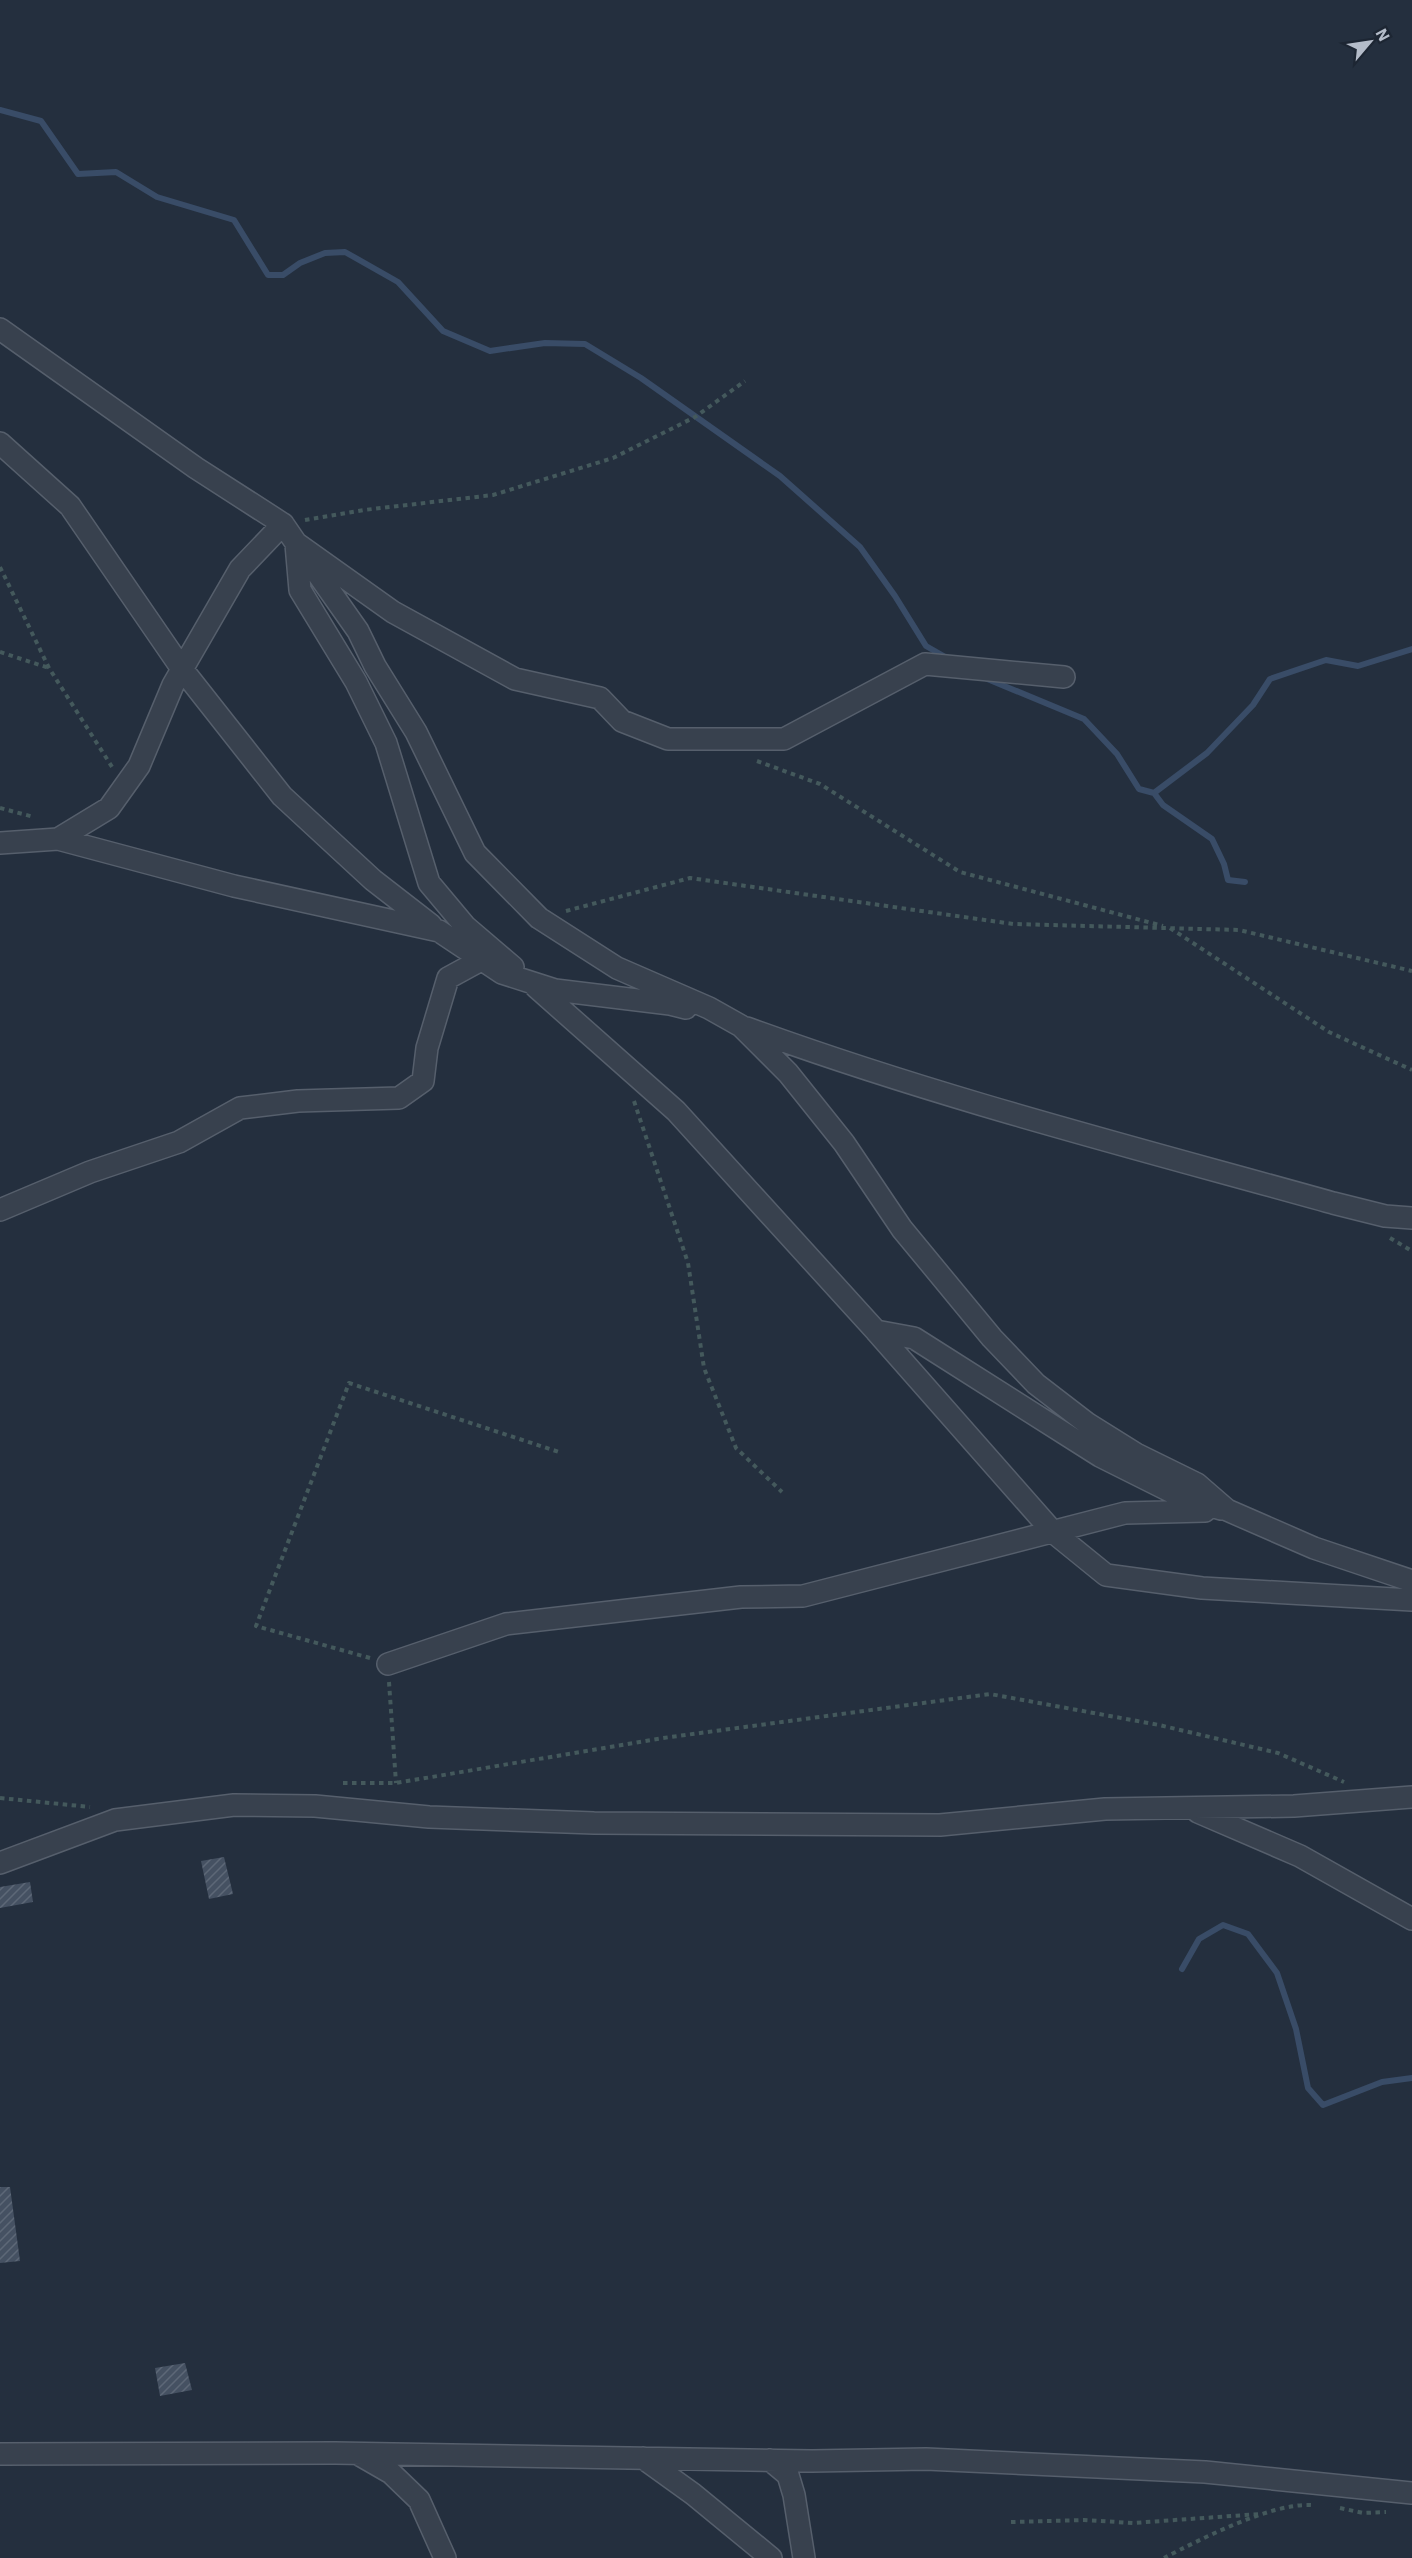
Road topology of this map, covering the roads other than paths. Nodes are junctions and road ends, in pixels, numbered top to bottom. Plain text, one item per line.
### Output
1 (0, 329) edge
2 (0, 443) edge
3 (283, 524) junction
4 (296, 543) junction
5 (182, 669) junction
6 (1064, 677) dead end
7 (58, 839) junction
8 (0, 843) edge
9 (440, 932) junction
10 (481, 960) junction
11 (528, 980) junction
12 (741, 1026) junction
13 (0, 1210) edge
14 (1412, 1218) edge
15 (876, 1331) junction
16 (1227, 1510) junction
17 (1053, 1532) junction
18 (1412, 1581) edge
19 (1412, 1600) edge
20 (388, 1664) road end
21 (1412, 1797) edge
22 (1192, 1809) junction
23 (0, 1863) edge
24 (1412, 1919) edge
25 (356, 2453) junction
26 (0, 2454) edge
27 (642, 2458) junction
28 (770, 2460) junction
29 (1412, 2493) edge
30 (445, 2558) edge
31 (771, 2558) edge
32 (804, 2558) edge

1 - 3 street
2 - 5 street
3 - 4 street
3 - 5 street
4 - 6 street
4 - 11 street
4 - 12 street
5 - 7 street
5 - 9 street
7 - 8 street
7 - 9 street
9 - 10 street
10 - 11 street
10 - 13 street
11 - 12 street
11 - 15 street
12 - 14 street
12 - 16 street
15 - 16 street
15 - 17 street
16 - 17 street
16 - 18 street
17 - 19 street
17 - 20 street
21 - 22 street
22 - 23 street
22 - 24 street
25 - 26 street
25 - 27 street
25 - 30 street
27 - 28 street
27 - 31 street
28 - 29 street
28 - 32 street

